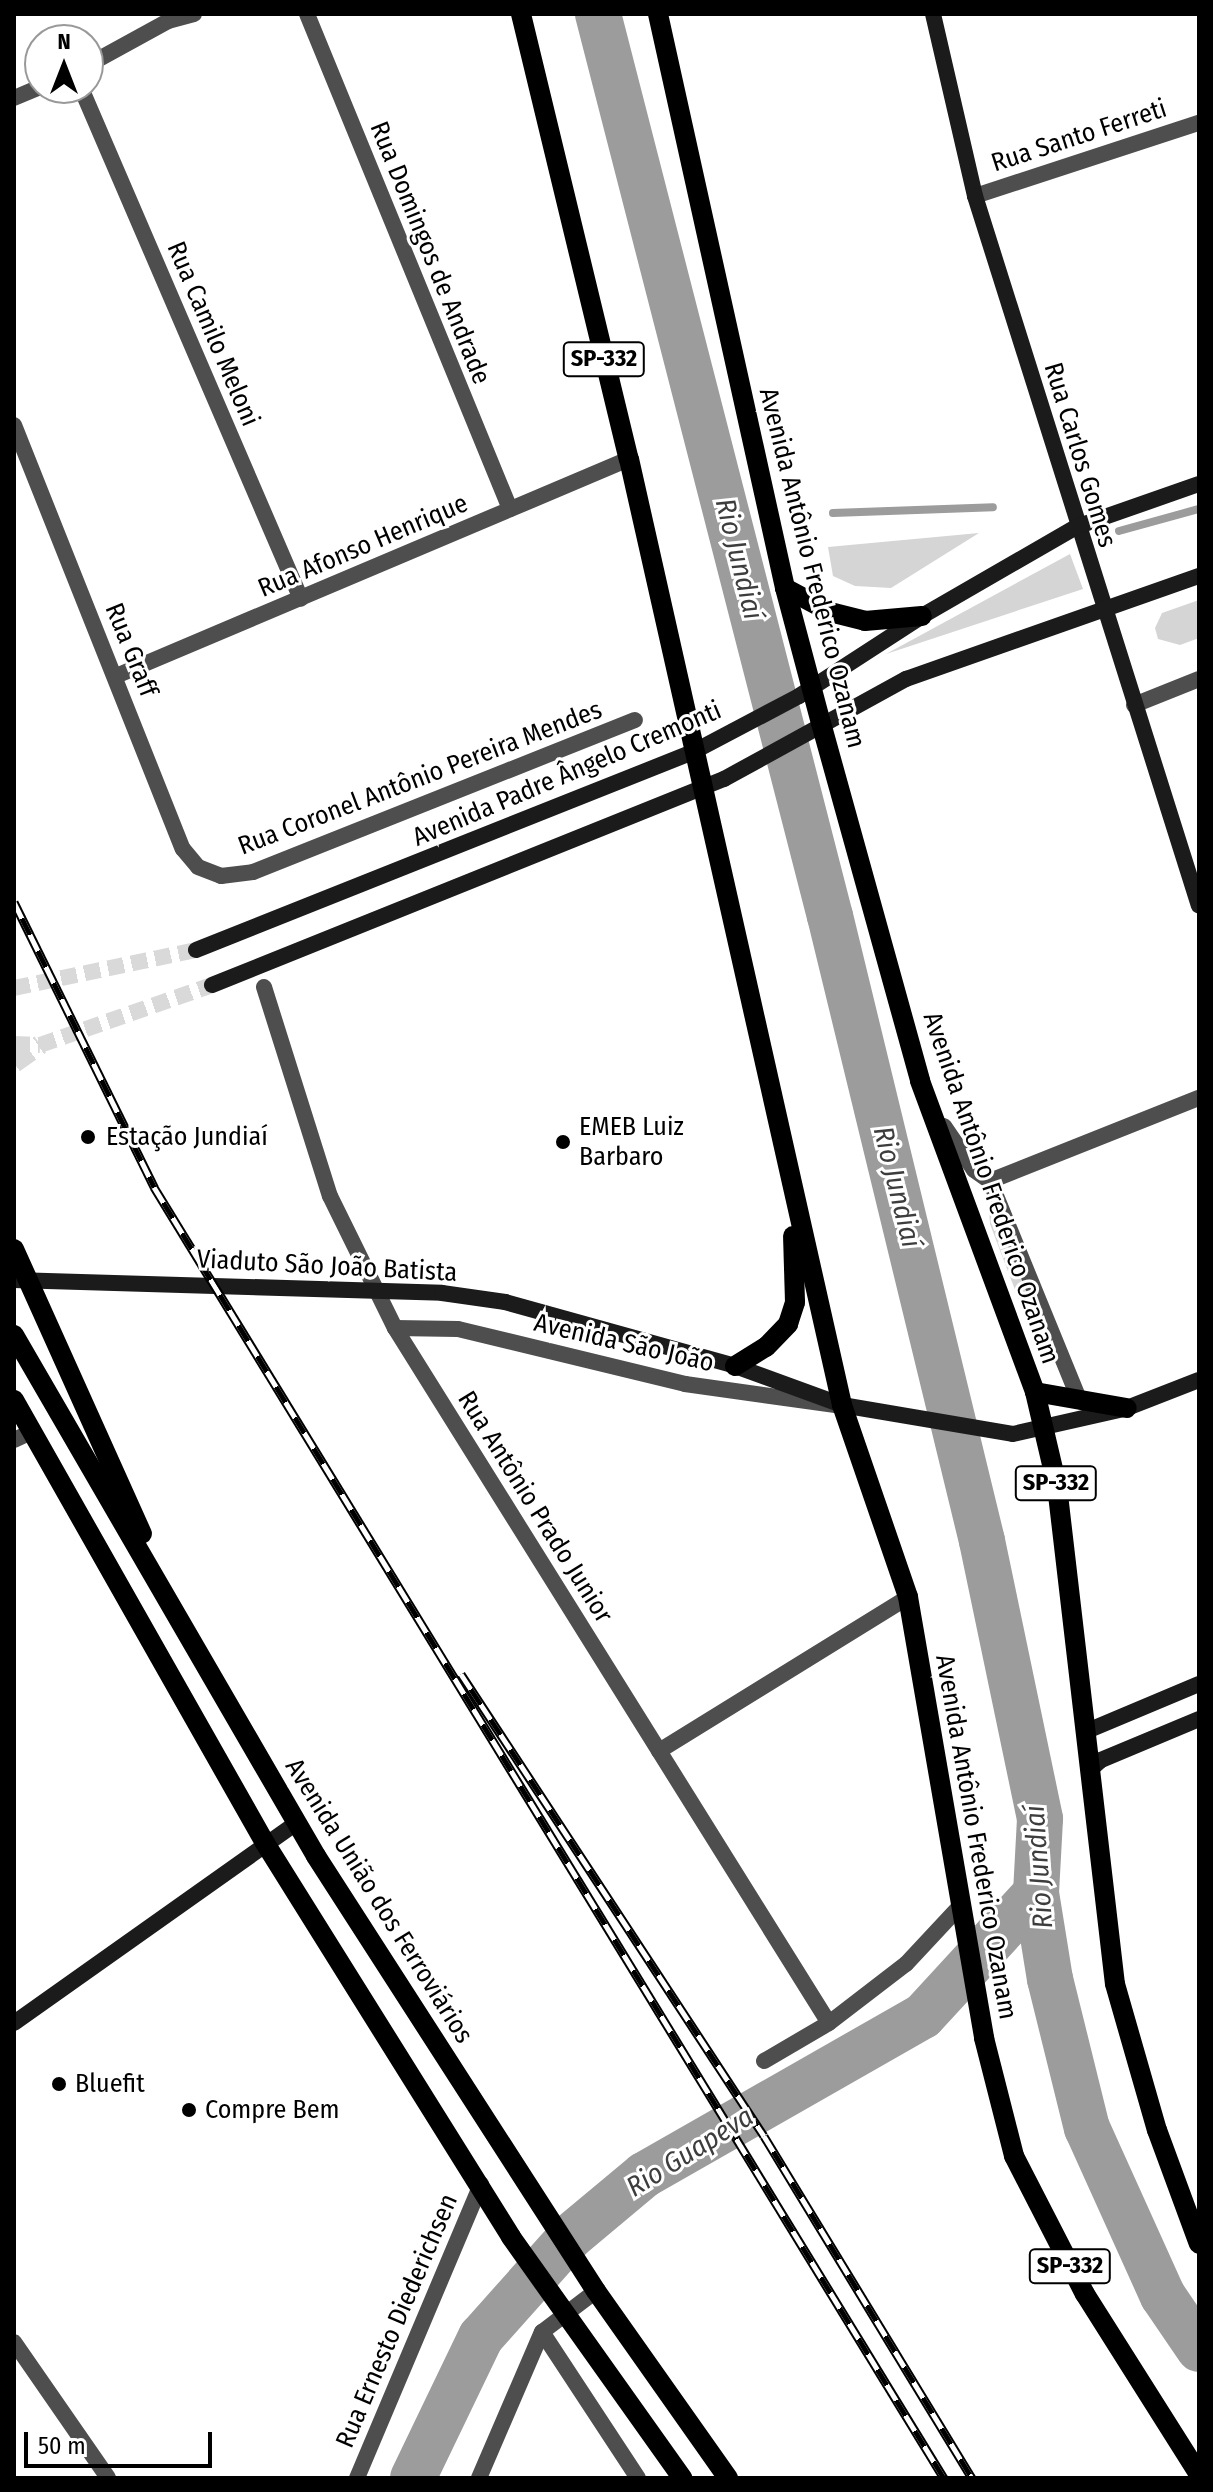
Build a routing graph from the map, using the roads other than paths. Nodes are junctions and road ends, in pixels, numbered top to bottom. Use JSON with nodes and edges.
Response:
{"nodes":[{"id":1,"x":194,"y":14,"type":"edge"},
{"id":2,"x":307,"y":14,"type":"edge"},
{"id":3,"x":521,"y":14,"type":"edge"},
{"id":4,"x":658,"y":14,"type":"edge"},
{"id":5,"x":933,"y":14,"type":"edge"},
{"id":6,"x":104,"y":56,"type":"edge"},
{"id":7,"x":88,"y":104,"type":"edge"},
{"id":8,"x":1199,"y":123,"type":"edge"},
{"id":9,"x":975,"y":196,"type":"junction"},
{"id":10,"x":14,"y":425,"type":"edge"},
{"id":11,"x":629,"y":459,"type":"junction"},
{"id":12,"x":1199,"y":484,"type":"edge"},
{"id":13,"x":510,"y":509,"type":"junction"},
{"id":14,"x":1076,"y":527,"type":"junction"},
{"id":15,"x":1199,"y":576,"type":"edge"},
{"id":16,"x":785,"y":588,"type":"junction"},
{"id":17,"x":301,"y":599,"type":"junction"},
{"id":18,"x":1104,"y":610,"type":"junction"},
{"id":19,"x":922,"y":616,"type":"junction"},
{"id":20,"x":116,"y":676,"type":"junction"},
{"id":21,"x":1199,"y":679,"type":"edge"},
{"id":22,"x":806,"y":692,"type":"junction"},
{"id":23,"x":1134,"y":705,"type":"junction"},
{"id":24,"x":635,"y":720,"type":"dead end"},
{"id":25,"x":814,"y":727,"type":"junction"},
{"id":26,"x":693,"y":752,"type":"junction"},
{"id":27,"x":703,"y":787,"type":"junction"},
{"id":28,"x":221,"y":876,"type":"joint"},
{"id":29,"x":1199,"y":906,"type":"edge"},
{"id":30,"x":196,"y":950,"type":"tunnel mouth"},
{"id":31,"x":212,"y":985,"type":"tunnel mouth"},
{"id":32,"x":264,"y":987,"type":"dead end"},
{"id":33,"x":920,"y":1081,"type":"junction"},
{"id":34,"x":1199,"y":1098,"type":"edge"},
{"id":35,"x":990,"y":1181,"type":"junction"},
{"id":36,"x":792,"y":1192,"type":"junction"},
{"id":37,"x":14,"y":1249,"type":"edge"},
{"id":38,"x":14,"y":1280,"type":"edge"},
{"id":39,"x":395,"y":1328,"type":"junction"},
{"id":40,"x":14,"y":1335,"type":"edge"},
{"id":41,"x":632,"y":1338,"type":"joint"},
{"id":42,"x":735,"y":1366,"type":"junction"},
{"id":43,"x":1199,"y":1380,"type":"edge"},
{"id":44,"x":1035,"y":1392,"type":"junction"},
{"id":45,"x":14,"y":1400,"type":"edge"},
{"id":46,"x":1080,"y":1401,"type":"junction"},
{"id":47,"x":842,"y":1405,"type":"junction"},
{"id":48,"x":1127,"y":1408,"type":"junction"},
{"id":49,"x":1045,"y":1430,"type":"junction"},
{"id":50,"x":22,"y":1436,"type":"edge"},
{"id":51,"x":908,"y":1597,"type":"junction"},
{"id":52,"x":189,"y":1637,"type":"junction"},
{"id":53,"x":1199,"y":1684,"type":"edge"},
{"id":54,"x":1199,"y":1719,"type":"edge"},
{"id":55,"x":1087,"y":1731,"type":"junction"},
{"id":56,"x":659,"y":1751,"type":"junction"},
{"id":57,"x":1091,"y":1769,"type":"junction"},
{"id":58,"x":296,"y":1823,"type":"junction"},
{"id":59,"x":265,"y":1843,"type":"junction"},
{"id":60,"x":960,"y":1906,"type":"junction"},
{"id":61,"x":14,"y":2023,"type":"edge"},
{"id":62,"x":829,"y":2023,"type":"junction"},
{"id":63,"x":764,"y":2061,"type":"dead end"},
{"id":64,"x":481,"y":2184,"type":"junction"},
{"id":65,"x":1199,"y":2244,"type":"edge"},
{"id":66,"x":596,"y":2291,"type":"junction"},
{"id":67,"x":563,"y":2311,"type":"junction"},
{"id":68,"x":542,"y":2332,"type":"junction"},
{"id":69,"x":14,"y":2342,"type":"edge"},
{"id":70,"x":1199,"y":2474,"type":"edge"},
{"id":71,"x":108,"y":2478,"type":"edge"},
{"id":72,"x":357,"y":2478,"type":"edge"},
{"id":73,"x":479,"y":2478,"type":"edge"},
{"id":74,"x":638,"y":2478,"type":"edge"},
{"id":75,"x":682,"y":2478,"type":"edge"},
{"id":76,"x":728,"y":2478,"type":"edge"}],
"edges":[{"from":1,"to":6,"type":"street"},
{"from":2,"to":13,"type":"street","name":"Rua Domingos de Andrade"},
{"from":3,"to":11,"type":"main road","name":"Avenida Antônio Frederico Ozanam","number":"SP-332"},
{"from":4,"to":16,"type":"main road","name":"Avenida Antônio Frederico Ozanam","number":"SP-332"},
{"from":5,"to":9,"type":"main road","name":"Rua Carlos Gomes"},
{"from":7,"to":17,"type":"street","name":"Rua Camilo Meloni"},
{"from":8,"to":9,"type":"street","name":"Rua Santo Ferreti"},
{"from":9,"to":14,"type":"main road","name":"Rua Carlos Gomes"},
{"from":10,"to":20,"type":"street","name":"Rua Graff"},
{"from":11,"to":13,"type":"street","name":"Rua Afonso Henrique"},
{"from":11,"to":26,"type":"main road","name":"Avenida Antônio Frederico Ozanam","number":"SP-332"},
{"from":12,"to":14,"type":"main road","name":"Avenida Padre Ângelo Cremonti"},
{"from":13,"to":17,"type":"street","name":"Rua Afonso Henrique"},
{"from":14,"to":18,"type":"main road","name":"Rua Carlos Gomes"},
{"from":14,"to":19,"type":"main road","name":"Avenida Padre Ângelo Cremonti"},
{"from":15,"to":18,"type":"main road"},
{"from":16,"to":19,"type":"main road"},
{"from":16,"to":22,"type":"main road","name":"Avenida Antônio Frederico Ozanam","number":"SP-332"},
{"from":17,"to":20,"type":"street","name":"Rua Afonso Henrique"},
{"from":18,"to":23,"type":"main road","name":"Rua Carlos Gomes"},
{"from":18,"to":25,"type":"main road"},
{"from":19,"to":22,"type":"main road","name":"Avenida Padre Ângelo Cremonti"},
{"from":20,"to":28,"type":"street","name":"Rua Graff"},
{"from":21,"to":23,"type":"street"},
{"from":22,"to":25,"type":"main road","name":"Avenida Antônio Frederico Ozanam","number":"SP-332"},
{"from":22,"to":26,"type":"main road","name":"Avenida Padre Ângelo Cremonti"},
{"from":23,"to":29,"type":"main road","name":"Rua Carlos Gomes"},
{"from":24,"to":28,"type":"street","name":"Rua Coronel Antônio Pereira Mendes"},
{"from":25,"to":27,"type":"main road"},
{"from":25,"to":33,"type":"main road","name":"Avenida Antônio Frederico Ozanam","number":"SP-332"},
{"from":26,"to":27,"type":"main road","name":"Avenida Antônio Frederico Ozanam","number":"SP-332"},
{"from":26,"to":30,"type":"main road","name":"Avenida Padre Ângelo Cremonti"},
{"from":27,"to":31,"type":"main road"},
{"from":27,"to":36,"type":"main road","name":"Avenida Antônio Frederico Ozanam","number":"SP-332"},
{"from":32,"to":39,"type":"street","name":"Rua Antônio Prado Junior"},
{"from":33,"to":35,"type":"street"},
{"from":33,"to":44,"type":"main road","name":"Avenida Antônio Frederico Ozanam","number":"SP-332"},
{"from":34,"to":35,"type":"street"},
{"from":35,"to":46,"type":"street"},
{"from":36,"to":42,"type":"main road"},
{"from":36,"to":47,"type":"main road","name":"Avenida Antônio Frederico Ozanam","number":"SP-332"},
{"from":37,"to":52,"type":"main road"},
{"from":38,"to":41,"type":"main road","name":"Viaduto São João Batista"},
{"from":39,"to":47,"type":"street","name":"Avenida São João"},
{"from":39,"to":56,"type":"street","name":"Rua Antônio Prado Junior"},
{"from":40,"to":52,"type":"main road","name":"Avenida União dos Ferroviários"},
{"from":41,"to":42,"type":"main road","name":"Avenida São João"},
{"from":42,"to":47,"type":"main road","name":"Avenida São João"},
{"from":43,"to":48,"type":"main road","name":"Avenida São João"},
{"from":44,"to":46,"type":"main road"},
{"from":44,"to":49,"type":"main road","name":"Avenida Antônio Frederico Ozanam","number":"SP-332"},
{"from":45,"to":50,"type":"main road"},
{"from":46,"to":48,"type":"main road"},
{"from":47,"to":49,"type":"main road","name":"Avenida São João"},
{"from":47,"to":51,"type":"main road","name":"Avenida Antônio Frederico Ozanam","number":"SP-332"},
{"from":48,"to":49,"type":"main road","name":"Avenida São João"},
{"from":49,"to":55,"type":"main road","name":"Avenida Antônio Frederico Ozanam","number":"SP-332"},
{"from":50,"to":59,"type":"main road"},
{"from":51,"to":56,"type":"street"},
{"from":51,"to":60,"type":"main road","name":"Avenida Antônio Frederico Ozanam","number":"SP-332"},
{"from":52,"to":58,"type":"main road","name":"Avenida União dos Ferroviários"},
{"from":53,"to":55,"type":"main road"},
{"from":54,"to":57,"type":"main road"},
{"from":55,"to":57,"type":"main road","name":"Avenida Antônio Frederico Ozanam","number":"SP-332"},
{"from":56,"to":62,"type":"street","name":"Rua Antônio Prado Junior"},
{"from":57,"to":65,"type":"main road","name":"Avenida Antônio Frederico Ozanam","number":"SP-332"},
{"from":58,"to":59,"type":"main road"},
{"from":58,"to":66,"type":"main road","name":"Avenida União dos Ferroviários"},
{"from":59,"to":61,"type":"main road"},
{"from":59,"to":64,"type":"main road"},
{"from":60,"to":62,"type":"street"},
{"from":60,"to":70,"type":"main road","name":"Avenida Antônio Frederico Ozanam","number":"SP-332"},
{"from":62,"to":63,"type":"street"},
{"from":64,"to":67,"type":"main road"},
{"from":64,"to":72,"type":"street","name":"Rua Ernesto Diederichsen"},
{"from":66,"to":67,"type":"street"},
{"from":66,"to":76,"type":"main road","name":"Avenida União dos Ferroviários"},
{"from":67,"to":68,"type":"street"},
{"from":67,"to":75,"type":"main road"},
{"from":68,"to":73,"type":"street"},
{"from":68,"to":74,"type":"street"},
{"from":69,"to":71,"type":"street"}]}
